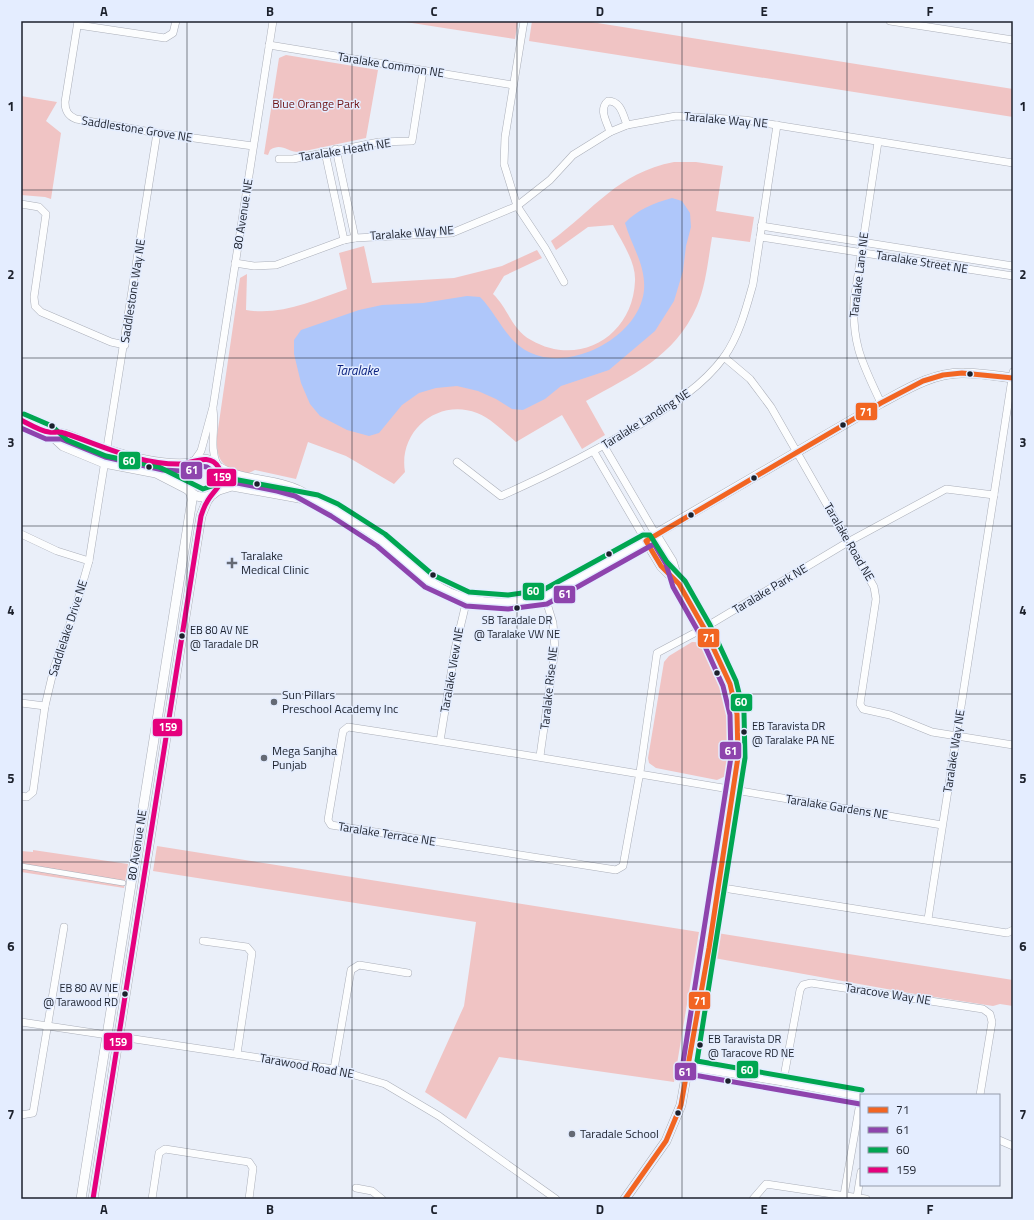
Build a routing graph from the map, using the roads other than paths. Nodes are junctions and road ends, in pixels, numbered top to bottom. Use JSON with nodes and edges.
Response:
{"nodes":[{"id":1,"x":176,"y":21,"type":"edge"},
{"id":2,"x":273,"y":21,"type":"edge"},
{"id":3,"x":524,"y":21,"type":"edge"},
{"id":4,"x":890,"y":21,"type":"edge"},
{"id":5,"x":78,"y":23,"type":"edge"},
{"id":6,"x":1013,"y":40,"type":"edge"},
{"id":7,"x":269,"y":45,"type":"junction"},
{"id":8,"x":423,"y":71,"type":"junction"},
{"id":9,"x":513,"y":85,"type":"junction"},
{"id":10,"x":627,"y":125,"type":"junction"},
{"id":11,"x":777,"y":125,"type":"junction"},
{"id":12,"x":610,"y":132,"type":"junction"},
{"id":13,"x":157,"y":133,"type":"junction"},
{"id":14,"x":878,"y":142,"type":"junction"},
{"id":15,"x":253,"y":146,"type":"junction"},
{"id":16,"x":336,"y":150,"type":"junction"},
{"id":17,"x":325,"y":152,"type":"junction"},
{"id":18,"x":279,"y":159,"type":"dead end"},
{"id":19,"x":1013,"y":163,"type":"edge"},
{"id":20,"x":21,"y":204,"type":"edge"},
{"id":21,"x":518,"y":206,"type":"junction"},
{"id":22,"x":761,"y":226,"type":"junction"},
{"id":23,"x":355,"y":238,"type":"junction"},
{"id":24,"x":760,"y":238,"type":"junction"},
{"id":25,"x":344,"y":240,"type":"junction"},
{"id":26,"x":863,"y":242,"type":"junction"},
{"id":27,"x":862,"y":252,"type":"junction"},
{"id":28,"x":235,"y":263,"type":"junction"},
{"id":29,"x":1013,"y":266,"type":"edge"},
{"id":30,"x":1013,"y":276,"type":"edge"},
{"id":31,"x":564,"y":282,"type":"dead end"},
{"id":32,"x":125,"y":345,"type":"junction"},
{"id":33,"x":724,"y":357,"type":"junction"},
{"id":34,"x":1013,"y":376,"type":"edge"},
{"id":35,"x":881,"y":403,"type":"junction"},
{"id":36,"x":213,"y":407,"type":"junction"},
{"id":37,"x":21,"y":420,"type":"edge"},
{"id":38,"x":48,"y":432,"type":"junction"},
{"id":39,"x":604,"y":446,"type":"junction"},
{"id":40,"x":107,"y":450,"type":"junction"},
{"id":41,"x":594,"y":452,"type":"junction"},
{"id":42,"x":798,"y":452,"type":"junction"},
{"id":43,"x":193,"y":462,"type":"junction"},
{"id":44,"x":457,"y":462,"type":"dead end"},
{"id":45,"x":104,"y":463,"type":"junction"},
{"id":46,"x":219,"y":467,"type":"junction"},
{"id":47,"x":190,"y":491,"type":"junction"},
{"id":48,"x":214,"y":493,"type":"junction"},
{"id":49,"x":994,"y":495,"type":"junction"},
{"id":50,"x":315,"y":501,"type":"junction"},
{"id":51,"x":21,"y":534,"type":"edge"},
{"id":52,"x":656,"y":535,"type":"junction"},
{"id":53,"x":646,"y":541,"type":"junction"},
{"id":54,"x":848,"y":542,"type":"junction"},
{"id":55,"x":89,"y":561,"type":"junction"},
{"id":56,"x":679,"y":584,"type":"junction"},
{"id":57,"x":545,"y":597,"type":"junction"},
{"id":58,"x":467,"y":599,"type":"junction"},
{"id":59,"x":704,"y":628,"type":"junction"},
{"id":60,"x":21,"y":703,"type":"edge"},
{"id":61,"x":46,"y":706,"type":"junction"},
{"id":62,"x":956,"y":736,"type":"junction"},
{"id":63,"x":440,"y":741,"type":"junction"},
{"id":64,"x":1013,"y":745,"type":"edge"},
{"id":65,"x":540,"y":756,"type":"junction"},
{"id":66,"x":640,"y":772,"type":"junction"},
{"id":67,"x":732,"y":790,"type":"junction"},
{"id":68,"x":21,"y":796,"type":"edge"},
{"id":69,"x":942,"y":825,"type":"junction"},
{"id":70,"x":21,"y":866,"type":"edge"},
{"id":71,"x":123,"y":883,"type":"dead end"},
{"id":72,"x":717,"y":887,"type":"junction"},
{"id":73,"x":928,"y":919,"type":"junction"},
{"id":74,"x":64,"y":927,"type":"dead end"},
{"id":75,"x":1013,"y":930,"type":"edge"},
{"id":76,"x":203,"y":941,"type":"dead end"},
{"id":77,"x":408,"y":973,"type":"dead end"},
{"id":78,"x":21,"y":1022,"type":"edge"},
{"id":79,"x":47,"y":1026,"type":"junction"},
{"id":80,"x":106,"y":1035,"type":"junction"},
{"id":81,"x":118,"y":1037,"type":"junction"},
{"id":82,"x":237,"y":1054,"type":"junction"},
{"id":83,"x":689,"y":1068,"type":"junction"},
{"id":84,"x":334,"y":1069,"type":"junction"},
{"id":85,"x":783,"y":1082,"type":"junction"},
{"id":86,"x":980,"y":1094,"type":"edge"},
{"id":87,"x":860,"y":1097,"type":"edge"},
{"id":88,"x":860,"y":1103,"type":"edge"},
{"id":89,"x":21,"y":1115,"type":"edge"},
{"id":90,"x":1000,"y":1140,"type":"edge"},
{"id":91,"x":1013,"y":1146,"type":"edge"},
{"id":92,"x":860,"y":1178,"type":"edge"},
{"id":93,"x":356,"y":1188,"type":"dead end"},
{"id":94,"x":844,"y":1195,"type":"junction"},
{"id":95,"x":857,"y":1197,"type":"junction"},
{"id":96,"x":81,"y":1199,"type":"edge"},
{"id":97,"x":93,"y":1199,"type":"edge"},
{"id":98,"x":152,"y":1199,"type":"edge"},
{"id":99,"x":248,"y":1199,"type":"edge"},
{"id":100,"x":382,"y":1199,"type":"edge"},
{"id":101,"x":556,"y":1199,"type":"edge"},
{"id":102,"x":625,"y":1199,"type":"edge"},
{"id":103,"x":753,"y":1199,"type":"edge"},
{"id":104,"x":866,"y":1199,"type":"edge"}],
"edges":[{"from":1,"to":5,"type":"street"},
{"from":2,"to":7,"type":"street","name":"80 Avenue NE"},
{"from":3,"to":9,"type":"street"},
{"from":4,"to":6,"type":"street"},
{"from":5,"to":13,"type":"street","name":"Saddlestone Grove NE"},
{"from":7,"to":8,"type":"street","name":"Taralake Common NE"},
{"from":7,"to":15,"type":"street","name":"80 Avenue NE"},
{"from":8,"to":9,"type":"street","name":"Taralake Common NE"},
{"from":8,"to":16,"type":"street","name":"Taralake Heath NE"},
{"from":9,"to":21,"type":"street"},
{"from":10,"to":11,"type":"street","name":"Taralake Way NE"},
{"from":10,"to":12,"type":"street","name":"Taralake Way NE"},
{"from":10,"to":12,"type":"street"},
{"from":11,"to":14,"type":"street","name":"Taralake Way NE"},
{"from":11,"to":22,"type":"street","name":"Taralake Landing NE"},
{"from":12,"to":21,"type":"street","name":"Taralake Way NE"},
{"from":13,"to":15,"type":"street","name":"Saddlestone Grove NE"},
{"from":13,"to":32,"type":"street","name":"Saddlestone Way NE"},
{"from":14,"to":19,"type":"street","name":"Taralake Way NE"},
{"from":14,"to":26,"type":"street","name":"Taralake Lane NE"},
{"from":15,"to":28,"type":"street","name":"80 Avenue NE"},
{"from":16,"to":17,"type":"street","name":"Taralake Heath NE"},
{"from":16,"to":23,"type":"street"},
{"from":17,"to":18,"type":"street","name":"Taralake Heath NE"},
{"from":17,"to":25,"type":"street"},
{"from":20,"to":32,"type":"street"},
{"from":21,"to":23,"type":"street","name":"Taralake Way NE"},
{"from":21,"to":31,"type":"street"},
{"from":22,"to":24,"type":"street","name":"Taralake Landing NE"},
{"from":22,"to":26,"type":"street","name":"Taralake Street NE"},
{"from":23,"to":25,"type":"street","name":"Taralake Way NE"},
{"from":24,"to":27,"type":"street","name":"Taralake Street NE"},
{"from":24,"to":33,"type":"street","name":"Taralake Landing NE"},
{"from":25,"to":28,"type":"street","name":"Taralake Way NE"},
{"from":26,"to":27,"type":"street","name":"Taralake Lane NE"},
{"from":26,"to":29,"type":"street","name":"Taralake Street NE"},
{"from":27,"to":30,"type":"street","name":"Taralake Street NE"},
{"from":27,"to":35,"type":"street","name":"Taralake Lane NE"},
{"from":28,"to":36,"type":"street","name":"80 Avenue NE"},
{"from":32,"to":40,"type":"street","name":"Saddlestone Way NE"},
{"from":33,"to":39,"type":"street","name":"Taralake Landing NE"},
{"from":33,"to":42,"type":"street","name":"Taralake Road NE"},
{"from":34,"to":35,"type":"street"},
{"from":34,"to":49,"type":"street","name":"Taralake Way NE"},
{"from":35,"to":42,"type":"street"},
{"from":36,"to":43,"type":"street","name":"80 Avenue NE"},
{"from":36,"to":46,"type":"street","name":"80 Avenue NE"},
{"from":37,"to":38,"type":"street"},
{"from":38,"to":40,"type":"street"},
{"from":38,"to":45,"type":"street"},
{"from":39,"to":41,"type":"street","name":"Taralake Landing NE"},
{"from":39,"to":52,"type":"street"},
{"from":40,"to":43,"type":"street"},
{"from":40,"to":45,"type":"street","name":"Saddlelake Drive NE"},
{"from":41,"to":44,"type":"street","name":"Taralake Landing NE"},
{"from":41,"to":53,"type":"street"},
{"from":42,"to":52,"type":"street"},
{"from":42,"to":54,"type":"street","name":"Taralake Road NE"},
{"from":43,"to":46,"type":"street"},
{"from":43,"to":47,"type":"street"},
{"from":45,"to":47,"type":"street"},
{"from":45,"to":55,"type":"street","name":"Saddlelake Drive NE"},
{"from":46,"to":48,"type":"street"},
{"from":46,"to":50,"type":"street"},
{"from":47,"to":48,"type":"street"},
{"from":47,"to":80,"type":"street","name":"80 Avenue NE"},
{"from":48,"to":50,"type":"street"},
{"from":48,"to":81,"type":"street","name":"80 Avenue NE"},
{"from":49,"to":54,"type":"street","name":"Taralake Park NE"},
{"from":49,"to":62,"type":"street","name":"Taralake Way NE"},
{"from":50,"to":58,"type":"street"},
{"from":51,"to":55,"type":"street"},
{"from":52,"to":53,"type":"street"},
{"from":52,"to":56,"type":"street"},
{"from":53,"to":56,"type":"street"},
{"from":53,"to":57,"type":"street"},
{"from":54,"to":59,"type":"street","name":"Taralake Park NE"},
{"from":54,"to":62,"type":"street","name":"Taralake Road NE"},
{"from":55,"to":61,"type":"street","name":"Saddlelake Drive NE"},
{"from":56,"to":59,"type":"street"},
{"from":57,"to":58,"type":"street"},
{"from":57,"to":65,"type":"street","name":"Taralake Rise NE"},
{"from":58,"to":63,"type":"street","name":"Taralake View NE"},
{"from":59,"to":66,"type":"street","name":"Taralake Park NE"},
{"from":59,"to":67,"type":"street"},
{"from":60,"to":61,"type":"street"},
{"from":61,"to":68,"type":"street","name":"Saddlelake Drive NE"},
{"from":62,"to":64,"type":"street","name":"Taralake Road NE"},
{"from":62,"to":69,"type":"street","name":"Taralake Way NE"},
{"from":63,"to":65,"type":"street","name":"Taralake Terrace NE"},
{"from":63,"to":66,"type":"street","name":"Taralake Terrace NE"},
{"from":65,"to":66,"type":"street","name":"Taralake Terrace NE"},
{"from":66,"to":67,"type":"street","name":"Taralake Terrace NE"},
{"from":67,"to":69,"type":"street","name":"Taralake Gardens NE"},
{"from":67,"to":72,"type":"street"},
{"from":69,"to":73,"type":"street","name":"Taralake Way NE"},
{"from":70,"to":71,"type":"street"},
{"from":72,"to":73,"type":"street"},
{"from":72,"to":83,"type":"street"},
{"from":73,"to":75,"type":"street"},
{"from":74,"to":79,"type":"street"},
{"from":76,"to":82,"type":"street"},
{"from":77,"to":84,"type":"street"},
{"from":78,"to":79,"type":"street","name":"Tarawood Road NE"},
{"from":79,"to":80,"type":"street","name":"Tarawood Road NE"},
{"from":79,"to":89,"type":"street"},
{"from":80,"to":81,"type":"street","name":"Tarawood Road NE"},
{"from":80,"to":96,"type":"street","name":"80 Avenue NE"},
{"from":81,"to":82,"type":"street","name":"Tarawood Road NE"},
{"from":81,"to":97,"type":"street","name":"80 Avenue NE"},
{"from":82,"to":84,"type":"street","name":"Tarawood Road NE"},
{"from":83,"to":85,"type":"street"},
{"from":83,"to":102,"type":"street"},
{"from":84,"to":101,"type":"street","name":"Tarawood Road NE"},
{"from":85,"to":86,"type":"street","name":"Taracove Way NE"},
{"from":85,"to":87,"type":"street"},
{"from":88,"to":94,"type":"street"},
{"from":90,"to":91,"type":"street"},
{"from":92,"to":95,"type":"street"},
{"from":93,"to":100,"type":"street"},
{"from":94,"to":95,"type":"street"},
{"from":94,"to":103,"type":"street"},
{"from":95,"to":104,"type":"street"},
{"from":98,"to":99,"type":"street"}]}
